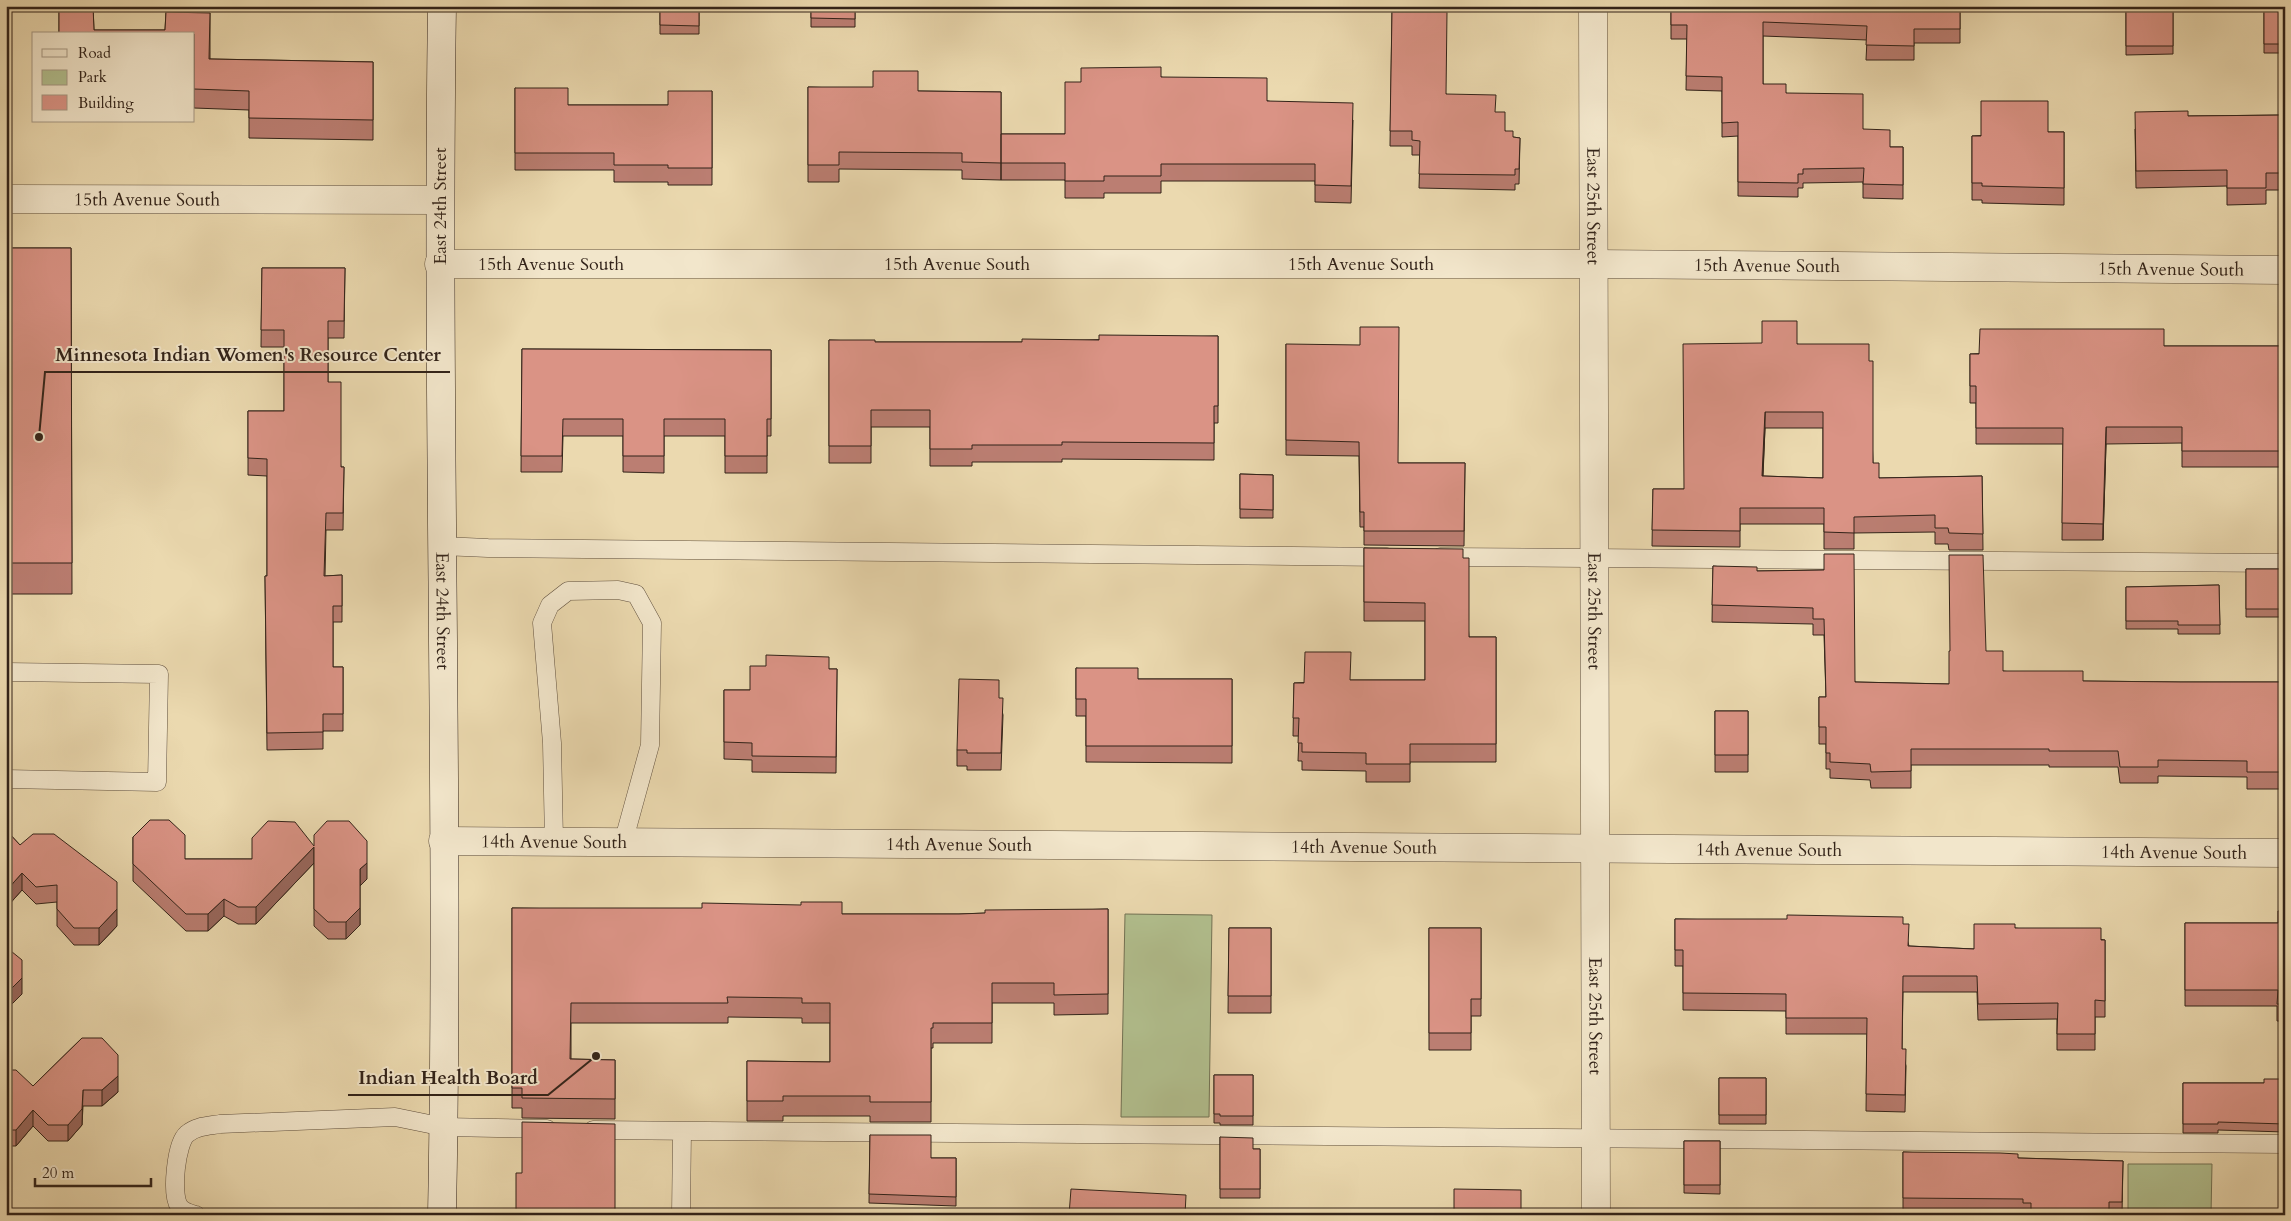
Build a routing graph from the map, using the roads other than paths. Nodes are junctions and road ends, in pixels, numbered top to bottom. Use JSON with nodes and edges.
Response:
{"nodes":[{"id":1,"x":442,"y":6,"type":"edge"},
{"id":2,"x":1593,"y":6,"type":"edge"},
{"id":3,"x":6,"y":199,"type":"edge"},
{"id":4,"x":439,"y":200,"type":"junction"},
{"id":5,"x":439,"y":264,"type":"junction"},
{"id":6,"x":1593,"y":264,"type":"junction"},
{"id":7,"x":2285,"y":270,"type":"edge"},
{"id":8,"x":442,"y":546,"type":"junction"},
{"id":9,"x":1406,"y":557,"type":"edge"},
{"id":10,"x":1426,"y":557,"type":"edge"},
{"id":11,"x":1592,"y":559,"type":"junction"},
{"id":12,"x":2285,"y":563,"type":"edge"},
{"id":13,"x":6,"y":672,"type":"edge"},
{"id":14,"x":6,"y":779,"type":"edge"},
{"id":15,"x":443,"y":841,"type":"junction"},
{"id":16,"x":554,"y":841,"type":"junction"},
{"id":17,"x":623,"y":843,"type":"junction"},
{"id":18,"x":1595,"y":847,"type":"junction"},
{"id":19,"x":2285,"y":853,"type":"edge"},
{"id":20,"x":444,"y":1127,"type":"junction"},
{"id":21,"x":682,"y":1131,"type":"junction"},
{"id":22,"x":1596,"y":1137,"type":"junction"},
{"id":23,"x":2285,"y":1144,"type":"edge"},
{"id":24,"x":196,"y":1215,"type":"edge"},
{"id":25,"x":442,"y":1215,"type":"edge"},
{"id":26,"x":680,"y":1215,"type":"edge"},
{"id":27,"x":1596,"y":1215,"type":"edge"}],
"edges":[{"from":1,"to":4,"type":"street","name":"East 24th Street"},
{"from":2,"to":6,"type":"street","name":"East 25th Street"},
{"from":3,"to":4,"type":"street","name":"15th Avenue South"},
{"from":4,"to":5,"type":"street","name":"East 24th Street"},
{"from":5,"to":6,"type":"street","name":"15th Avenue South"},
{"from":5,"to":8,"type":"street","name":"East 24th Street"},
{"from":6,"to":7,"type":"street","name":"15th Avenue South"},
{"from":6,"to":11,"type":"street","name":"East 25th Street"},
{"from":8,"to":9,"type":"lane"},
{"from":8,"to":15,"type":"street","name":"East 24th Street"},
{"from":10,"to":11,"type":"lane"},
{"from":11,"to":12,"type":"lane"},
{"from":11,"to":18,"type":"street","name":"East 25th Street"},
{"from":13,"to":14,"type":"lane"},
{"from":15,"to":16,"type":"street","name":"14th Avenue South"},
{"from":15,"to":20,"type":"street","name":"East 24th Street"},
{"from":16,"to":17,"type":"street","name":"14th Avenue South"},
{"from":16,"to":17,"type":"lane"},
{"from":17,"to":18,"type":"street","name":"14th Avenue South"},
{"from":18,"to":19,"type":"street","name":"14th Avenue South"},
{"from":18,"to":22,"type":"street","name":"East 25th Street"},
{"from":20,"to":21,"type":"lane"},
{"from":20,"to":24,"type":"lane"},
{"from":20,"to":25,"type":"street","name":"East 24th Street"},
{"from":21,"to":22,"type":"lane"},
{"from":21,"to":26,"type":"lane"},
{"from":22,"to":23,"type":"lane"},
{"from":22,"to":27,"type":"street","name":"East 25th Street"}]}
